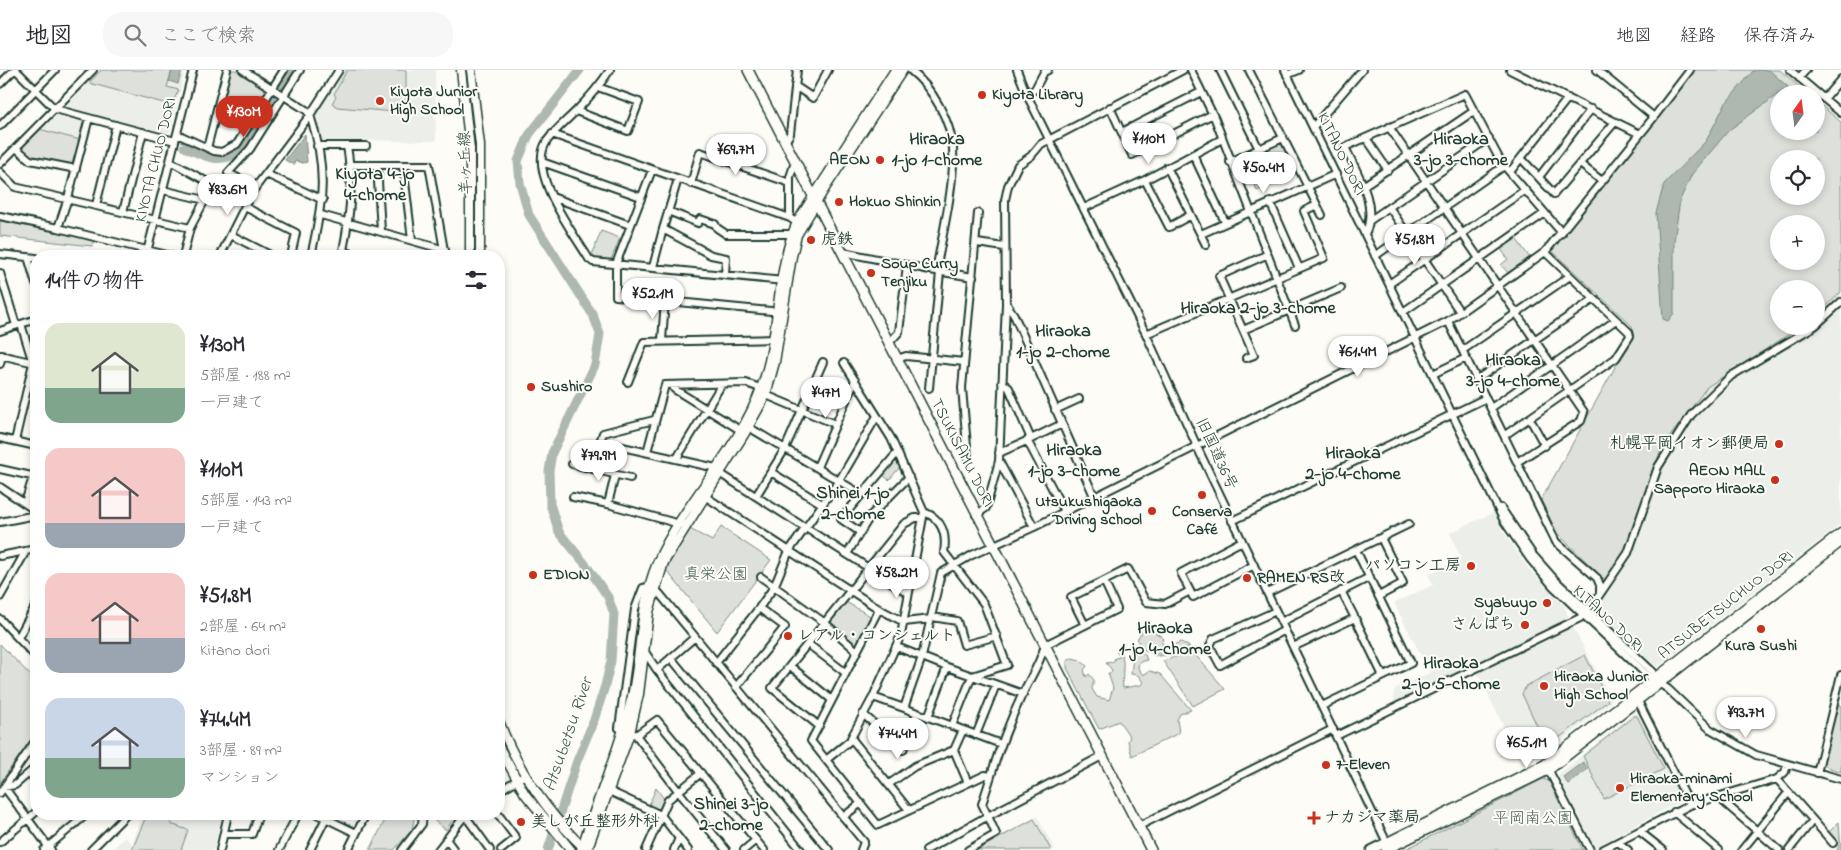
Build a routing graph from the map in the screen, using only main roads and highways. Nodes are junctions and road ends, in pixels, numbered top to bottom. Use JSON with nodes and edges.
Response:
{"nodes":[{"id":1,"x":461,"y":70,"type":"edge"},
{"id":2,"x":471,"y":70,"type":"edge"},
{"id":3,"x":748,"y":70,"type":"edge"},
{"id":4,"x":895,"y":70,"type":"edge"},
{"id":5,"x":903,"y":70,"type":"edge"},
{"id":6,"x":863,"y":125,"type":"junction"},
{"id":7,"x":815,"y":199,"type":"junction"},
{"id":8,"x":796,"y":222,"type":"junction"},
{"id":9,"x":470,"y":250,"type":"edge"},
{"id":10,"x":480,"y":250,"type":"edge"},
{"id":11,"x":785,"y":281,"type":"junction"},
{"id":12,"x":1841,"y":533,"type":"edge"},
{"id":13,"x":1841,"y":542,"type":"edge"},
{"id":14,"x":651,"y":589,"type":"junction"},
{"id":15,"x":1658,"y":681,"type":"junction"},
{"id":16,"x":630,"y":733,"type":"junction"},
{"id":17,"x":505,"y":734,"type":"edge"},
{"id":18,"x":505,"y":759,"type":"edge"},
{"id":19,"x":1547,"y":766,"type":"junction"},
{"id":20,"x":569,"y":847,"type":"edge"},
{"id":21,"x":1388,"y":848,"type":"edge"},
{"id":22,"x":584,"y":849,"type":"edge"},
{"id":23,"x":1151,"y":850,"type":"edge"},
{"id":24,"x":1371,"y":850,"type":"edge"}],
"edges":[{"from":1,"to":9,"type":"main road","name":"羊ヶ丘線"},
{"from":2,"to":10,"type":"main road","name":"羊ヶ丘線"},
{"from":3,"to":7,"type":"highway","name":"TSUKISAMU DORI"},
{"from":4,"to":6,"type":"main road"},
{"from":5,"to":6,"type":"main road"},
{"from":6,"to":7,"type":"main road"},
{"from":7,"to":8,"type":"main road"},
{"from":7,"to":23,"type":"highway","name":"TSUKISAMU DORI"},
{"from":8,"to":11,"type":"main road"},
{"from":8,"to":11,"type":"main road"},
{"from":11,"to":14,"type":"main road"},
{"from":12,"to":15,"type":"main road","name":"ATSUBETSUCHUO DORI"},
{"from":13,"to":15,"type":"main road","name":"ATSUBETSUCHUO DORI"},
{"from":14,"to":16,"type":"main road"},
{"from":14,"to":16,"type":"main road"},
{"from":15,"to":19,"type":"main road","name":"ATSUBETSUCHUO DORI"},
{"from":15,"to":19,"type":"main road","name":"ATSUBETSUCHUO DORI"},
{"from":16,"to":22,"type":"main road"},
{"from":16,"to":22,"type":"main road"},
{"from":17,"to":22,"type":"main road"},
{"from":18,"to":20,"type":"main road"},
{"from":19,"to":21,"type":"main road","name":"ATSUBETSUCHUO DORI"},
{"from":21,"to":24,"type":"main road","name":"ATSUBETSUCHUO DORI"}]}
